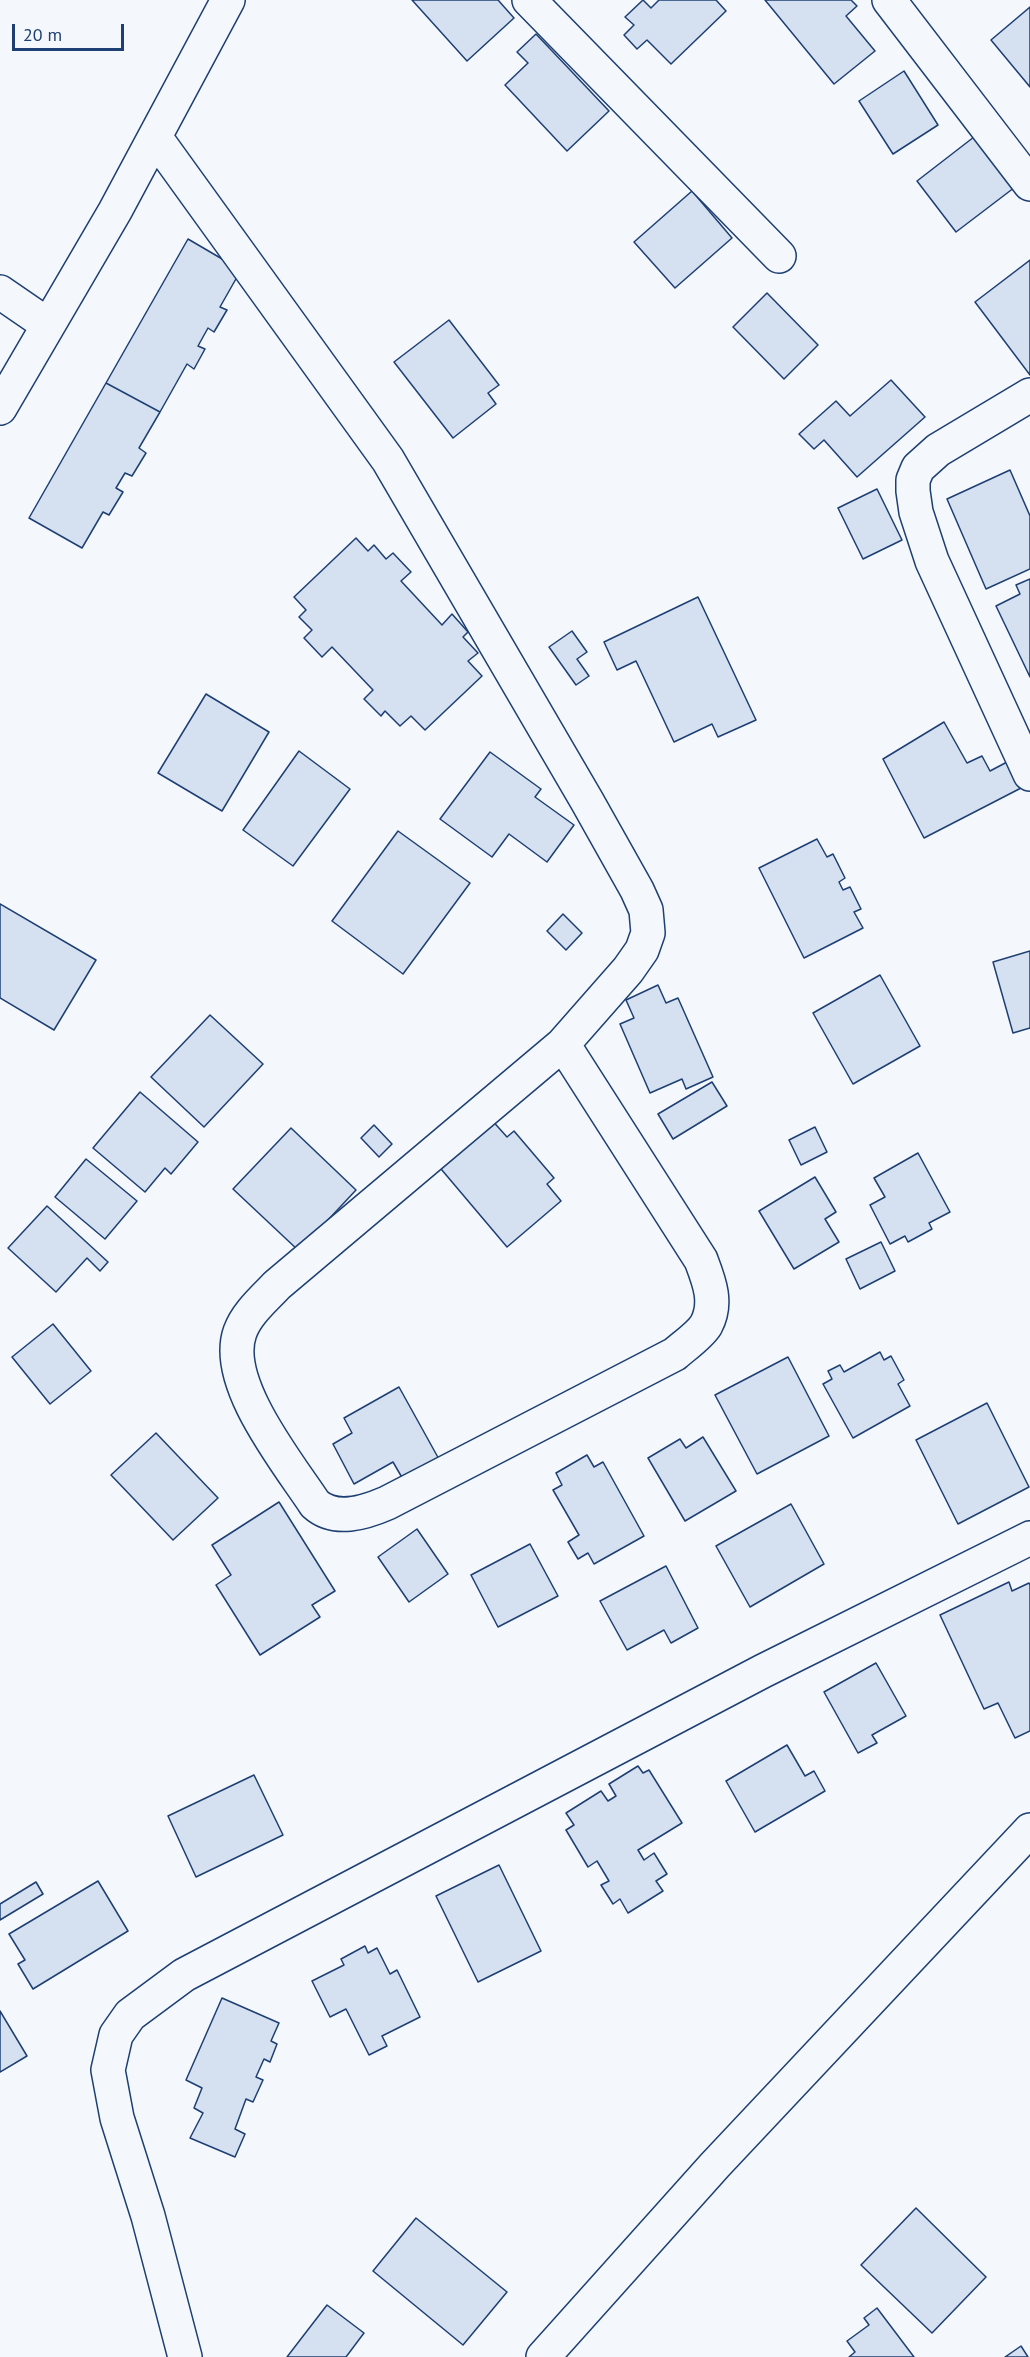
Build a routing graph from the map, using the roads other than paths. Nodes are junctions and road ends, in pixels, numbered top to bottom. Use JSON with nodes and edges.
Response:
{"nodes":[{"id":1,"x":228,"y":0,"type":"edge"},
{"id":2,"x":529,"y":0,"type":"edge"},
{"id":3,"x":889,"y":0,"type":"edge"},
{"id":4,"x":155,"y":137,"type":"junction"},
{"id":5,"x":1030,"y":184,"type":"edge"},
{"id":6,"x":779,"y":256,"type":"dead end"},
{"id":7,"x":0,"y":292,"type":"edge"},
{"id":8,"x":48,"y":325,"type":"junction"},
{"id":9,"x":1030,"y":394,"type":"edge"},
{"id":10,"x":0,"y":408,"type":"edge"},
{"id":11,"x":1030,"y":774,"type":"edge"},
{"id":12,"x":563,"y":1044,"type":"junction"},
{"id":13,"x":1030,"y":1538,"type":"edge"},
{"id":14,"x":1030,"y":1830,"type":"edge"},
{"id":15,"x":185,"y":2357,"type":"edge"},
{"id":16,"x":543,"y":2357,"type":"edge"}],
"edges":[{"from":1,"to":4,"type":"street"},
{"from":2,"to":6,"type":"street"},
{"from":3,"to":5,"type":"street"},
{"from":4,"to":8,"type":"street"},
{"from":4,"to":12,"type":"street"},
{"from":7,"to":8,"type":"street"},
{"from":8,"to":10,"type":"street"},
{"from":9,"to":11,"type":"street"},
{"from":12,"to":12,"type":"street"},
{"from":13,"to":15,"type":"street"},
{"from":14,"to":16,"type":"street"}]}
